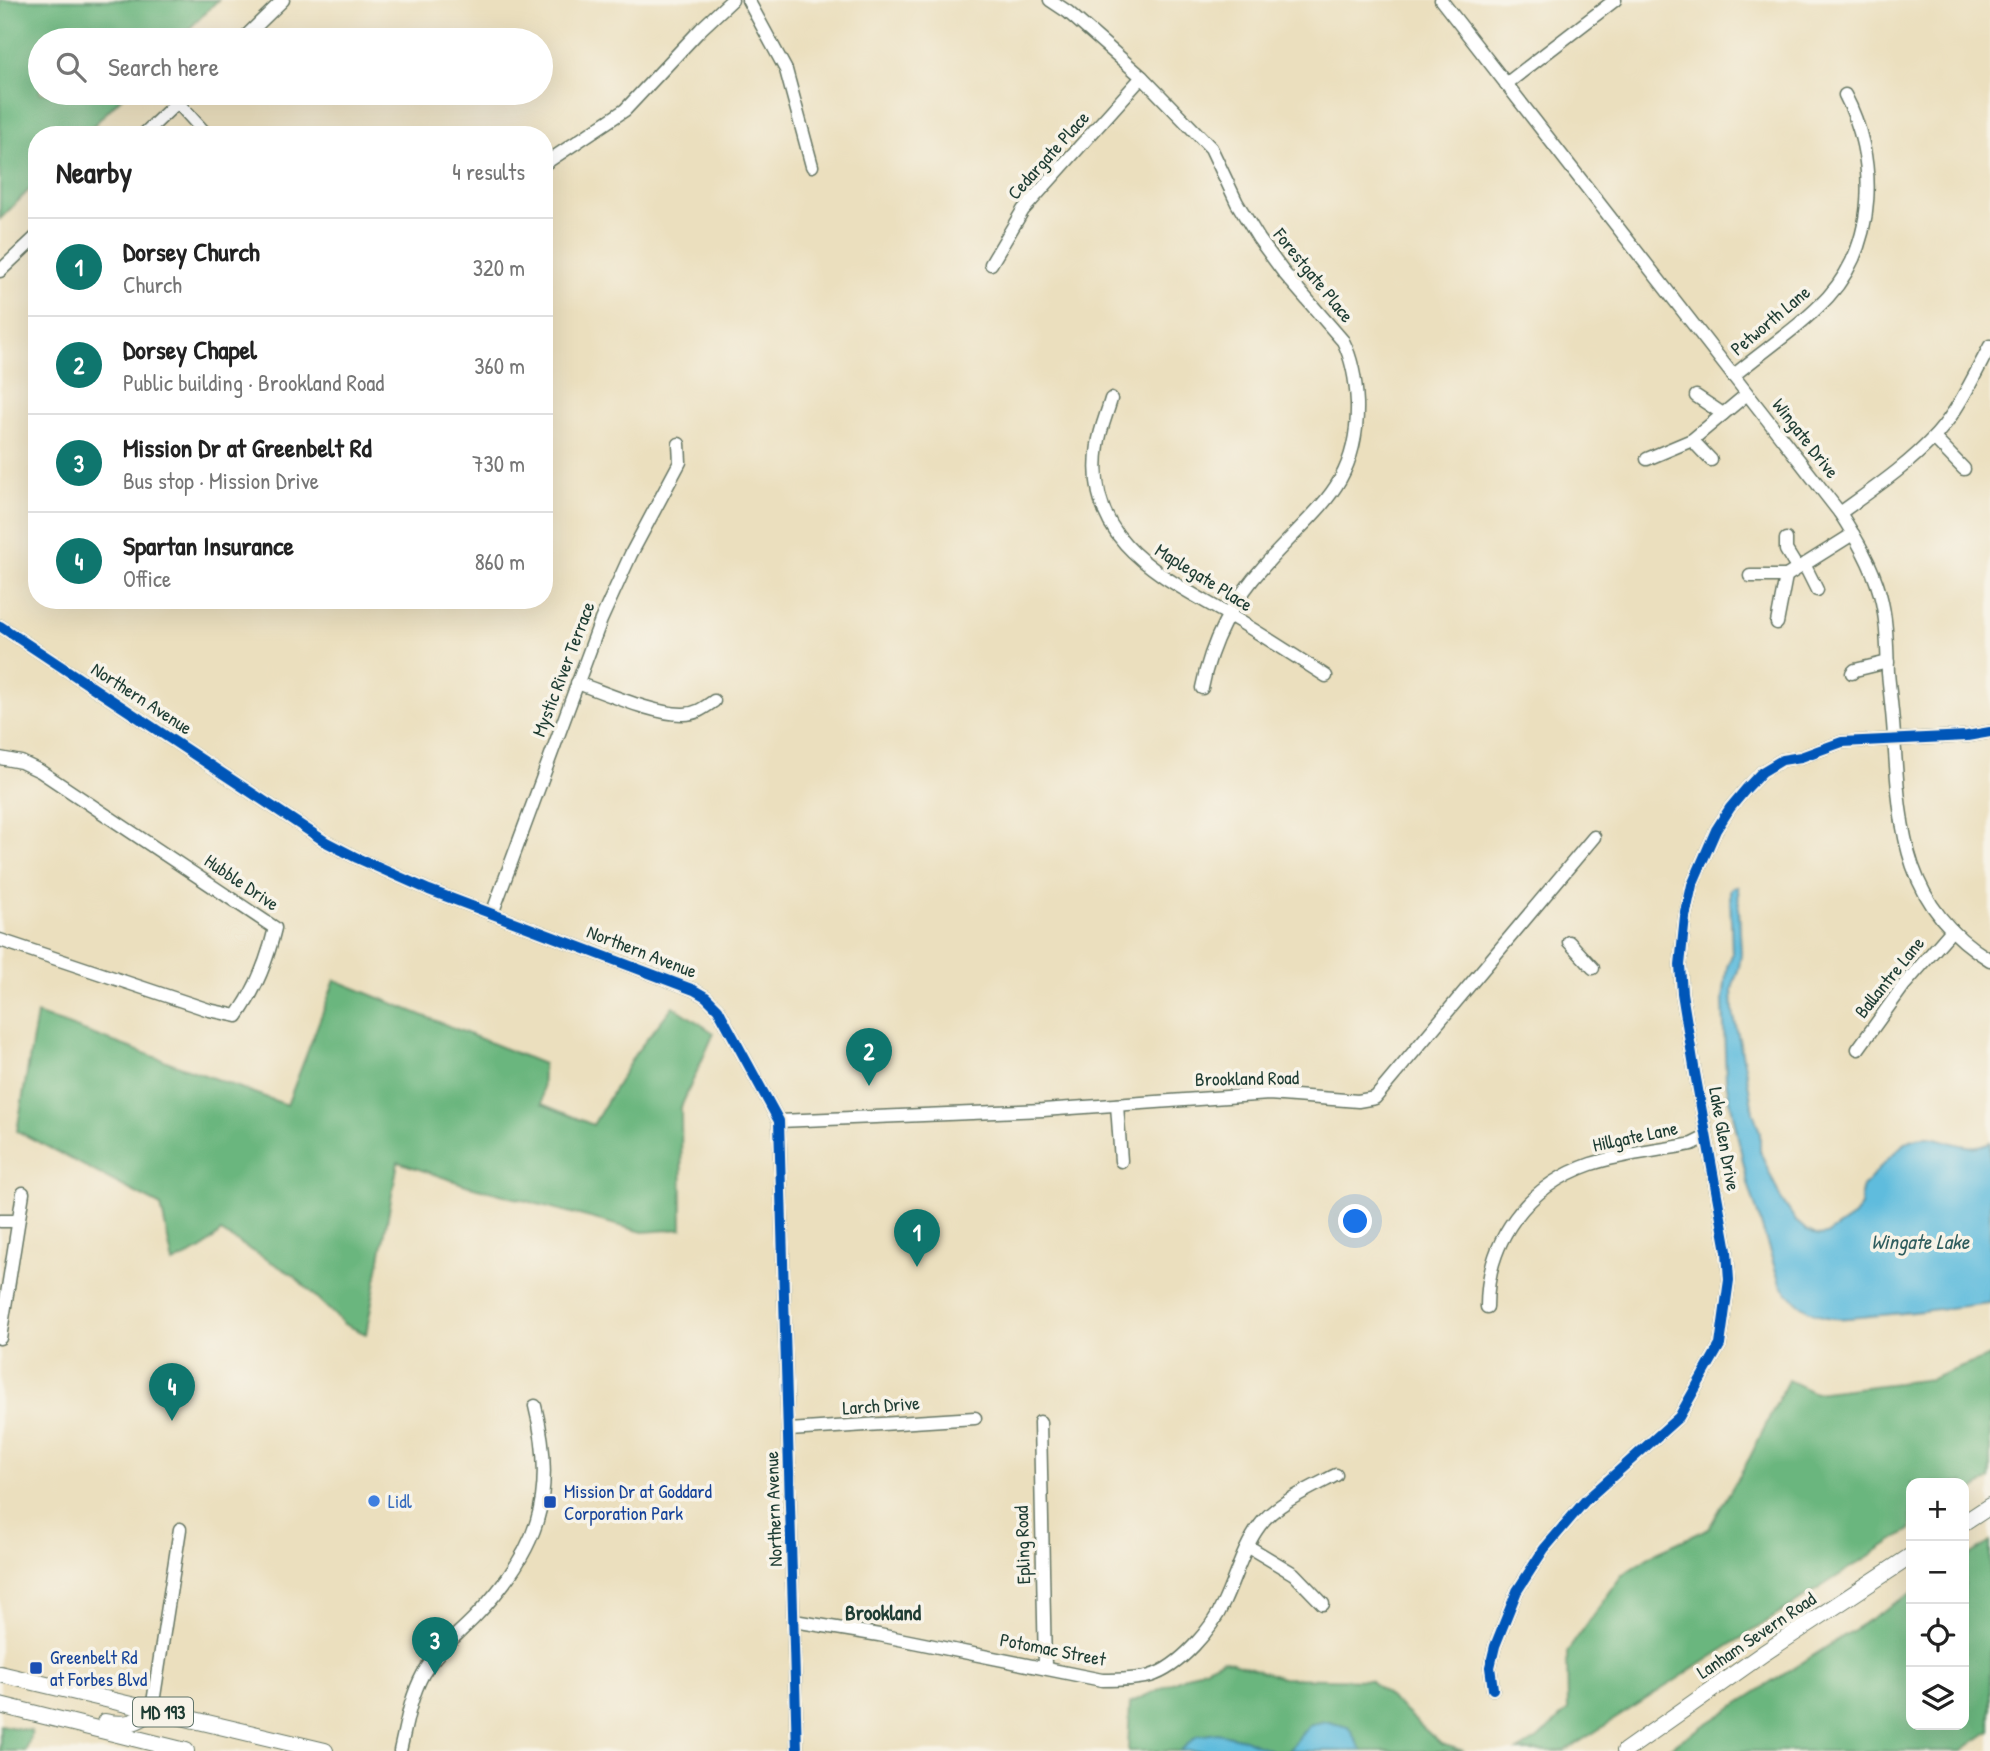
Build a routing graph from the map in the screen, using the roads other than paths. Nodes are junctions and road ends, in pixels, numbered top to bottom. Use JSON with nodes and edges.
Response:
{"nodes":[{"id":1,"x":283,"y":0,"type":"edge"},
{"id":2,"x":732,"y":0,"type":"edge"},
{"id":3,"x":748,"y":0,"type":"edge"},
{"id":4,"x":1051,"y":0,"type":"edge"},
{"id":5,"x":1441,"y":0,"type":"edge"},
{"id":6,"x":1615,"y":0,"type":"edge"},
{"id":7,"x":254,"y":28,"type":"edge"},
{"id":8,"x":1142,"y":77,"type":"junction"},
{"id":9,"x":1506,"y":84,"type":"junction"},
{"id":10,"x":1844,"y":95,"type":"dead end"},
{"id":11,"x":174,"y":105,"type":"edge"},
{"id":12,"x":180,"y":105,"type":"edge"},
{"id":13,"x":152,"y":126,"type":"edge"},
{"id":14,"x":199,"y":126,"type":"edge"},
{"id":15,"x":553,"y":158,"type":"edge"},
{"id":16,"x":812,"y":166,"type":"dead end"},
{"id":17,"x":28,"y":245,"type":"edge"},
{"id":18,"x":991,"y":264,"type":"dead end"},
{"id":19,"x":0,"y":271,"type":"edge"},
{"id":20,"x":1990,"y":346,"type":"edge"},
{"id":21,"x":1732,"y":376,"type":"junction"},
{"id":22,"x":1747,"y":394,"type":"junction"},
{"id":23,"x":1696,"y":396,"type":"dead end"},
{"id":24,"x":1111,"y":399,"type":"dead end"},
{"id":25,"x":1723,"y":414,"type":"junction"},
{"id":26,"x":1934,"y":438,"type":"junction"},
{"id":27,"x":1692,"y":440,"type":"junction"},
{"id":28,"x":679,"y":444,"type":"dead end"},
{"id":29,"x":1647,"y":459,"type":"dead end"},
{"id":30,"x":1711,"y":460,"type":"dead end"},
{"id":31,"x":1964,"y":469,"type":"dead end"},
{"id":32,"x":1840,"y":513,"type":"junction"},
{"id":33,"x":1853,"y":534,"type":"junction"},
{"id":34,"x":1786,"y":539,"type":"dead end"},
{"id":35,"x":1796,"y":569,"type":"junction"},
{"id":36,"x":1749,"y":576,"type":"dead end"},
{"id":37,"x":1817,"y":590,"type":"dead end"},
{"id":38,"x":1228,"y":615,"type":"junction"},
{"id":39,"x":1777,"y":623,"type":"dead end"},
{"id":40,"x":0,"y":626,"type":"edge"},
{"id":41,"x":1888,"y":662,"type":"junction"},
{"id":42,"x":1852,"y":673,"type":"dead end"},
{"id":43,"x":1326,"y":676,"type":"dead end"},
{"id":44,"x":577,"y":683,"type":"junction"},
{"id":45,"x":1202,"y":688,"type":"dead end"},
{"id":46,"x":714,"y":701,"type":"dead end"},
{"id":47,"x":1990,"y":732,"type":"edge"},
{"id":48,"x":1894,"y":738,"type":"junction"},
{"id":49,"x":0,"y":758,"type":"edge"},
{"id":50,"x":1594,"y":837,"type":"dead end"},
{"id":51,"x":492,"y":914,"type":"junction"},
{"id":52,"x":1952,"y":930,"type":"junction"},
{"id":53,"x":0,"y":940,"type":"edge"},
{"id":54,"x":1569,"y":942,"type":"dead end"},
{"id":55,"x":1990,"y":960,"type":"edge"},
{"id":56,"x":1592,"y":968,"type":"dead end"},
{"id":57,"x":1858,"y":1049,"type":"dead end"},
{"id":58,"x":1117,"y":1105,"type":"junction"},
{"id":59,"x":779,"y":1121,"type":"junction"},
{"id":60,"x":1706,"y":1137,"type":"junction"},
{"id":61,"x":1121,"y":1161,"type":"dead end"},
{"id":62,"x":23,"y":1193,"type":"dead end"},
{"id":63,"x":0,"y":1222,"type":"edge"},
{"id":64,"x":18,"y":1222,"type":"junction"},
{"id":65,"x":1487,"y":1307,"type":"dead end"},
{"id":66,"x":0,"y":1338,"type":"edge"},
{"id":67,"x":535,"y":1406,"type":"dead end"},
{"id":68,"x":975,"y":1418,"type":"dead end"},
{"id":69,"x":1040,"y":1422,"type":"dead end"},
{"id":70,"x":789,"y":1430,"type":"junction"},
{"id":71,"x":1336,"y":1475,"type":"dead end"},
{"id":72,"x":1990,"y":1506,"type":"edge"},
{"id":73,"x":1969,"y":1520,"type":"edge"},
{"id":74,"x":180,"y":1528,"type":"dead end"},
{"id":75,"x":1249,"y":1546,"type":"junction"},
{"id":76,"x":1906,"y":1559,"type":"edge"},
{"id":77,"x":1323,"y":1604,"type":"dead end"},
{"id":78,"x":794,"y":1620,"type":"junction"},
{"id":79,"x":1045,"y":1667,"type":"junction"},
{"id":80,"x":0,"y":1674,"type":"edge"},
{"id":81,"x":1493,"y":1689,"type":"dead end"},
{"id":82,"x":0,"y":1704,"type":"edge"},
{"id":83,"x":152,"y":1709,"type":"junction"},
{"id":84,"x":186,"y":1751,"type":"edge"},
{"id":85,"x":325,"y":1751,"type":"edge"},
{"id":86,"x":400,"y":1751,"type":"edge"},
{"id":87,"x":797,"y":1751,"type":"edge"},
{"id":88,"x":1625,"y":1751,"type":"edge"}],
"edges":[{"from":1,"to":7,"type":"street"},
{"from":2,"to":15,"type":"street"},
{"from":3,"to":16,"type":"street"},
{"from":4,"to":8,"type":"street","name":"Forestgate Place"},
{"from":5,"to":9,"type":"street","name":"Wingate Drive"},
{"from":6,"to":9,"type":"street"},
{"from":8,"to":18,"type":"street","name":"Cedargate Place"},
{"from":8,"to":38,"type":"street","name":"Forestgate Place"},
{"from":9,"to":21,"type":"street","name":"Wingate Drive"},
{"from":10,"to":21,"type":"street","name":"Petworth Lane"},
{"from":11,"to":13,"type":"street"},
{"from":12,"to":14,"type":"street"},
{"from":17,"to":19,"type":"street"},
{"from":20,"to":26,"type":"street"},
{"from":21,"to":22,"type":"street","name":"Wingate Drive"},
{"from":22,"to":25,"type":"street"},
{"from":22,"to":32,"type":"street","name":"Wingate Drive"},
{"from":23,"to":25,"type":"street"},
{"from":24,"to":38,"type":"street","name":"Maplegate Place"},
{"from":25,"to":27,"type":"street"},
{"from":26,"to":31,"type":"street"},
{"from":26,"to":32,"type":"street"},
{"from":27,"to":29,"type":"street"},
{"from":27,"to":30,"type":"street"},
{"from":28,"to":44,"type":"street","name":"Mystic River Terrace"},
{"from":32,"to":33,"type":"street","name":"Wingate Drive"},
{"from":33,"to":35,"type":"street"},
{"from":33,"to":41,"type":"street","name":"Wingate Drive"},
{"from":34,"to":35,"type":"street"},
{"from":35,"to":36,"type":"street"},
{"from":35,"to":37,"type":"street"},
{"from":35,"to":39,"type":"street"},
{"from":38,"to":43,"type":"street","name":"Maplegate Place"},
{"from":38,"to":45,"type":"street","name":"Forestgate Place"},
{"from":40,"to":51,"type":"street","name":"Northern Avenue"},
{"from":41,"to":42,"type":"street"},
{"from":41,"to":48,"type":"street","name":"Wingate Drive"},
{"from":44,"to":46,"type":"street"},
{"from":44,"to":51,"type":"street","name":"Mystic River Terrace"},
{"from":47,"to":48,"type":"street","name":"Lake Glen Drive"},
{"from":48,"to":52,"type":"street","name":"Wingate Drive"},
{"from":48,"to":60,"type":"street","name":"Lake Glen Drive"},
{"from":49,"to":53,"type":"street","name":"Hubble Drive"},
{"from":50,"to":58,"type":"street","name":"Brookland Road"},
{"from":51,"to":59,"type":"street","name":"Northern Avenue"},
{"from":52,"to":55,"type":"street","name":"Wingate Drive"},
{"from":52,"to":57,"type":"street","name":"Ballantre Lane"},
{"from":54,"to":56,"type":"street"},
{"from":58,"to":59,"type":"street","name":"Brookland Road"},
{"from":58,"to":61,"type":"street"},
{"from":59,"to":70,"type":"street","name":"Northern Avenue"},
{"from":60,"to":65,"type":"street","name":"Hillgate Lane"},
{"from":60,"to":81,"type":"street","name":"Lake Glen Drive"},
{"from":62,"to":64,"type":"street"},
{"from":63,"to":64,"type":"street"},
{"from":64,"to":66,"type":"street"},
{"from":67,"to":86,"type":"street"},
{"from":68,"to":70,"type":"street","name":"Larch Drive"},
{"from":69,"to":79,"type":"street","name":"Epling Road"},
{"from":70,"to":78,"type":"street","name":"Northern Avenue"},
{"from":71,"to":75,"type":"street","name":"Potomac Street"},
{"from":72,"to":73,"type":"main road"},
{"from":74,"to":83,"type":"street"},
{"from":75,"to":77,"type":"street"},
{"from":75,"to":79,"type":"street","name":"Potomac Street"},
{"from":76,"to":88,"type":"main road","name":"Lanham Severn Road"},
{"from":78,"to":79,"type":"street","name":"Potomac Street"},
{"from":78,"to":87,"type":"street","name":"Northern Avenue"},
{"from":80,"to":83,"type":"main road","number":"MD 193"},
{"from":82,"to":83,"type":"main road"},
{"from":82,"to":84,"type":"main road","number":"MD 193"},
{"from":83,"to":85,"type":"main road","number":"MD 193"}]}
